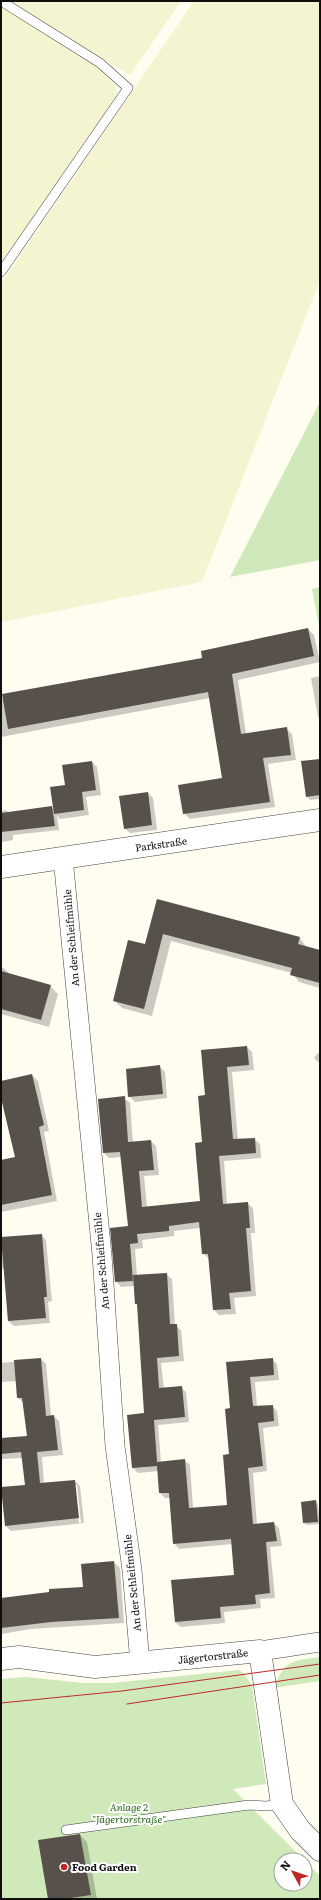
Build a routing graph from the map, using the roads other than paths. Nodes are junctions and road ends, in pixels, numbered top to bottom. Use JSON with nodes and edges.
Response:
{"nodes":[{"id":1,"x":1,"y":1,"type":"edge"},
{"id":2,"x":1,"y":272,"type":"edge"},
{"id":3,"x":320,"y":820,"type":"edge"},
{"id":4,"x":63,"y":858,"type":"junction"},
{"id":5,"x":1,"y":867,"type":"edge"},
{"id":6,"x":320,"y":1642,"type":"edge"},
{"id":7,"x":260,"y":1651,"type":"junction"},
{"id":8,"x":1,"y":1659,"type":"edge"},
{"id":9,"x":140,"y":1663,"type":"junction"},
{"id":10,"x":282,"y":1804,"type":"junction"},
{"id":11,"x":66,"y":1830,"type":"dead end"},
{"id":12,"x":320,"y":1850,"type":"edge"}],
"edges":[{"from":1,"to":2,"type":"lane"},
{"from":3,"to":4,"type":"street","name":"Parkstraße"},
{"from":4,"to":5,"type":"street","name":"Parkstraße"},
{"from":4,"to":9,"type":"street","name":"An der Schleifmühle"},
{"from":6,"to":7,"type":"street"},
{"from":7,"to":9,"type":"street","name":"Jägertorstraße"},
{"from":7,"to":10,"type":"street","name":"Jägertorstraße"},
{"from":8,"to":9,"type":"street","name":"Jägertorstraße"},
{"from":10,"to":11,"type":"lane"},
{"from":10,"to":12,"type":"street","name":"Jägertorstraße"}]}
